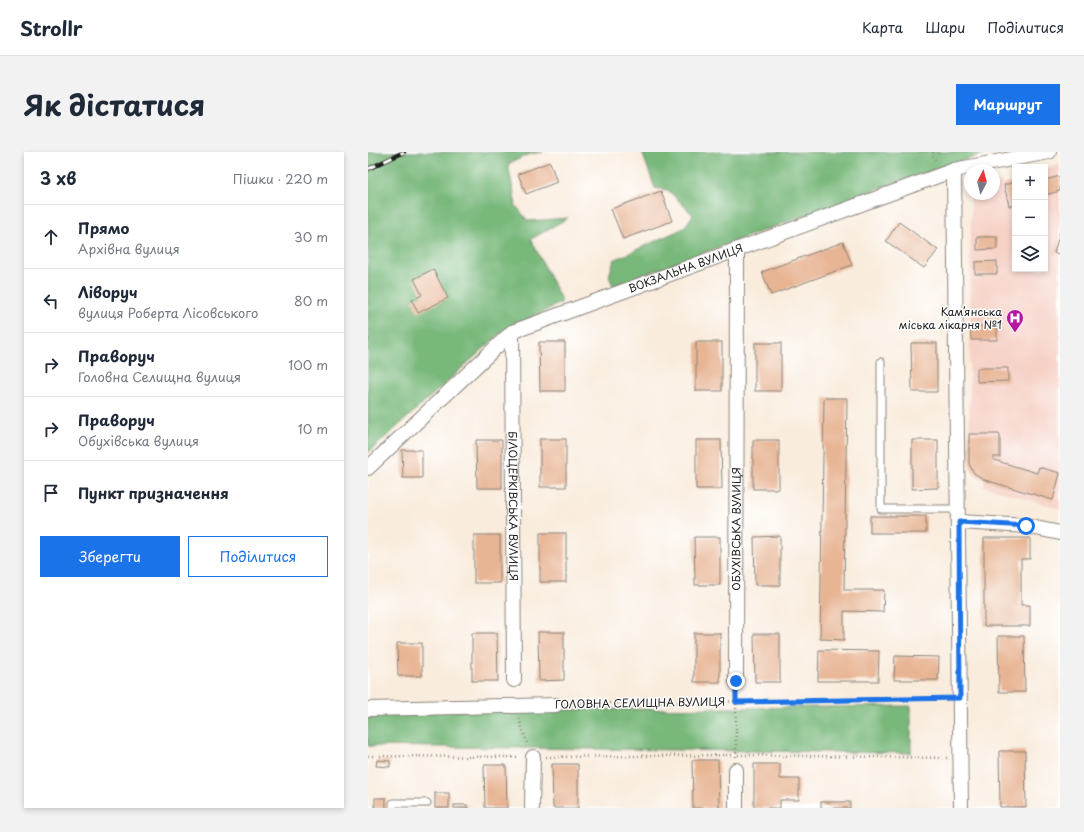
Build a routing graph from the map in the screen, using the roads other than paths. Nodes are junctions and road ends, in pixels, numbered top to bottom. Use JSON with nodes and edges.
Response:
{"nodes":[{"id":1,"x":1049,"y":152,"type":"edge"},
{"id":2,"x":954,"y":170,"type":"junction"},
{"id":3,"x":737,"y":250,"type":"junction"},
{"id":4,"x":512,"y":332,"type":"junction"},
{"id":5,"x":881,"y":362,"type":"dead end"},
{"id":6,"x":368,"y":468,"type":"edge"},
{"id":7,"x":959,"y":516,"type":"junction"},
{"id":8,"x":1060,"y":533,"type":"edge"},
{"id":9,"x":514,"y":680,"type":"dead end"},
{"id":10,"x":736,"y":681,"type":"road end"},
{"id":11,"x":556,"y":705,"type":"road end"},
{"id":12,"x":368,"y":709,"type":"edge"},
{"id":13,"x":533,"y":757,"type":"road end"},
{"id":14,"x":736,"y":770,"type":"road end"},
{"id":15,"x":427,"y":803,"type":"dead end"},
{"id":16,"x":393,"y":808,"type":"edge"},
{"id":17,"x":532,"y":808,"type":"edge"},
{"id":18,"x":736,"y":808,"type":"edge"},
{"id":19,"x":961,"y":808,"type":"edge"}],
"edges":[{"from":1,"to":2,"type":"street","name":"ВОКЗАЛЬНА ВУЛИЦЯ"},
{"from":2,"to":3,"type":"street","name":"ВОКЗАЛЬНА ВУЛИЦЯ"},
{"from":2,"to":7,"type":"street"},
{"from":3,"to":4,"type":"street","name":"ВОКЗАЛЬНА ВУЛИЦЯ"},
{"from":3,"to":10,"type":"street","name":"ОБУХІВСЬКА ВУЛИЦЯ"},
{"from":4,"to":6,"type":"street","name":"ВОКЗАЛЬНА ВУЛИЦЯ"},
{"from":4,"to":9,"type":"street","name":"БІЛОЦЕРКІВСЬКА ВУЛИЦЯ"},
{"from":5,"to":7,"type":"lane"},
{"from":7,"to":8,"type":"street"},
{"from":7,"to":19,"type":"street"},
{"from":11,"to":12,"type":"street","name":"ГОЛОВНА СЕЛИЩНА ВУЛИЦЯ"},
{"from":13,"to":17,"type":"street"},
{"from":14,"to":18,"type":"street"},
{"from":15,"to":16,"type":"lane"}]}
